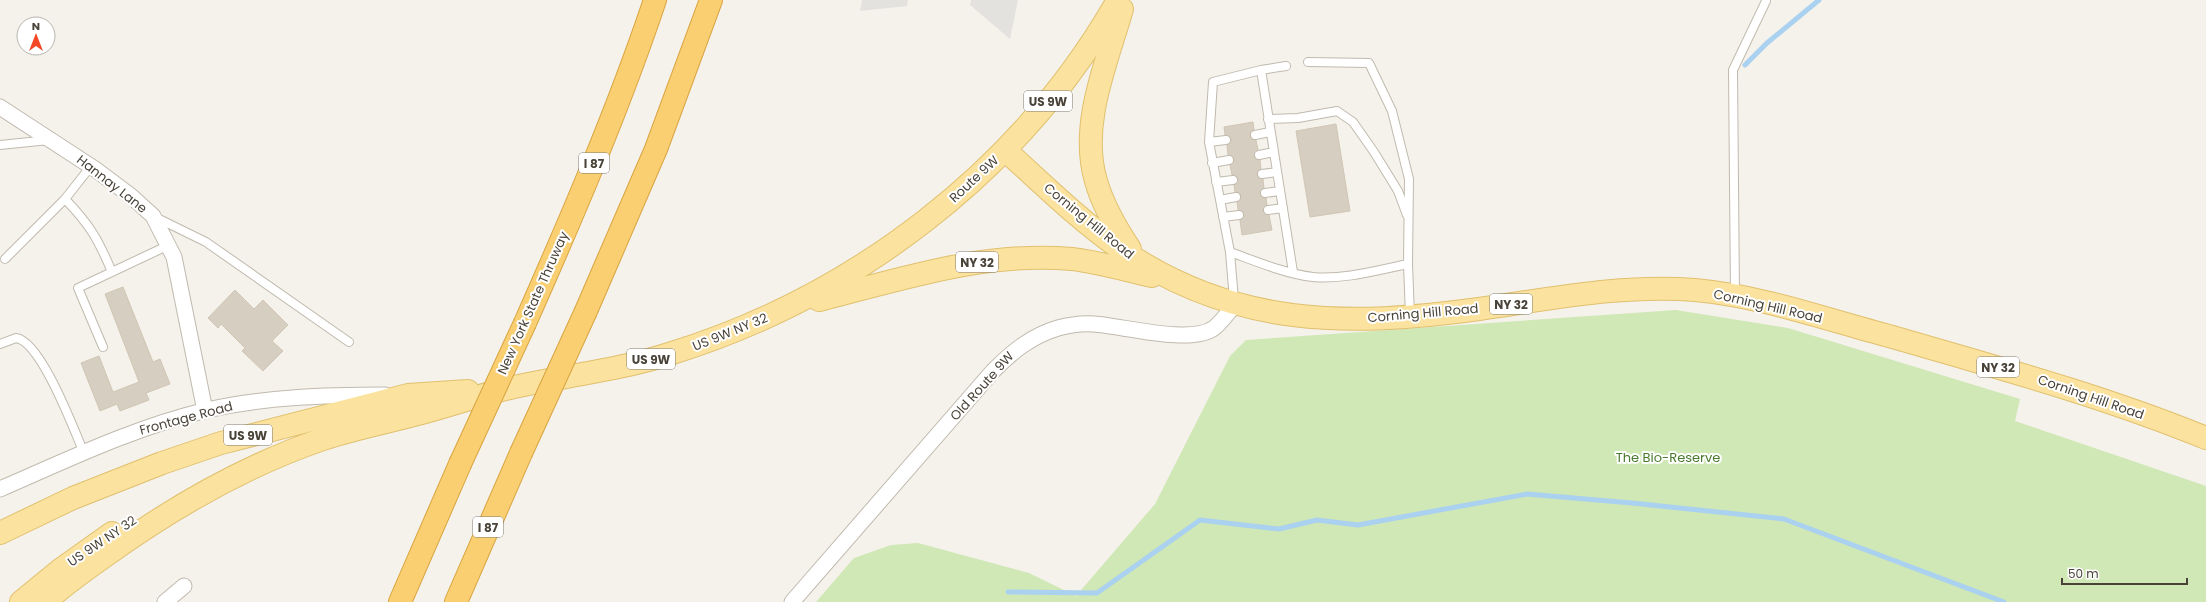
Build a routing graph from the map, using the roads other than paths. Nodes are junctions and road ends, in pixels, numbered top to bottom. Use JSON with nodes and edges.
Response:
{"nodes":[{"id":1,"x":655,"y":0,"type":"edge"},
{"id":2,"x":711,"y":0,"type":"edge"},
{"id":3,"x":1118,"y":0,"type":"edge"},
{"id":4,"x":1125,"y":0,"type":"edge"},
{"id":5,"x":1766,"y":1,"type":"edge"},
{"id":6,"x":1308,"y":62,"type":"dead end"},
{"id":7,"x":1286,"y":66,"type":"dead end"},
{"id":8,"x":1261,"y":70,"type":"junction"},
{"id":9,"x":0,"y":107,"type":"edge"},
{"id":10,"x":1268,"y":119,"type":"junction"},
{"id":11,"x":1270,"y":132,"type":"junction"},
{"id":12,"x":1255,"y":135,"type":"dead end"},
{"id":13,"x":51,"y":139,"type":"junction"},
{"id":14,"x":1226,"y":140,"type":"dead end"},
{"id":15,"x":1209,"y":142,"type":"junction"},
{"id":16,"x":0,"y":145,"type":"edge"},
{"id":17,"x":1005,"y":150,"type":"junction"},
{"id":18,"x":1274,"y":152,"type":"junction"},
{"id":19,"x":1259,"y":155,"type":"dead end"},
{"id":20,"x":1230,"y":160,"type":"dead end"},
{"id":21,"x":1212,"y":163,"type":"junction"},
{"id":22,"x":91,"y":166,"type":"junction"},
{"id":23,"x":1277,"y":172,"type":"junction"},
{"id":24,"x":1262,"y":174,"type":"dead end"},
{"id":25,"x":1233,"y":180,"type":"dead end"},
{"id":26,"x":1216,"y":182,"type":"junction"},
{"id":27,"x":1280,"y":190,"type":"junction"},
{"id":28,"x":1265,"y":193,"type":"dead end"},
{"id":29,"x":1236,"y":197,"type":"dead end"},
{"id":30,"x":65,"y":199,"type":"junction"},
{"id":31,"x":1220,"y":200,"type":"junction"},
{"id":32,"x":1283,"y":208,"type":"junction"},
{"id":33,"x":1268,"y":210,"type":"dead end"},
{"id":34,"x":1239,"y":215,"type":"dead end"},
{"id":35,"x":153,"y":216,"type":"junction"},
{"id":36,"x":1223,"y":218,"type":"junction"},
{"id":37,"x":1408,"y":219,"type":"junction"},
{"id":38,"x":169,"y":245,"type":"junction"},
{"id":39,"x":1230,"y":252,"type":"junction"},
{"id":40,"x":5,"y":259,"type":"dead end"},
{"id":41,"x":1137,"y":260,"type":"junction"},
{"id":42,"x":1408,"y":264,"type":"junction"},
{"id":43,"x":112,"y":272,"type":"junction"},
{"id":44,"x":1293,"y":272,"type":"junction"},
{"id":45,"x":1172,"y":281,"type":"junction"},
{"id":46,"x":1735,"y":296,"type":"junction"},
{"id":47,"x":1235,"y":305,"type":"junction"},
{"id":48,"x":785,"y":309,"type":"junction"},
{"id":49,"x":1410,"y":316,"type":"junction"},
{"id":50,"x":348,"y":342,"type":"dead end"},
{"id":51,"x":0,"y":344,"type":"edge"},
{"id":52,"x":103,"y":347,"type":"dead end"},
{"id":53,"x":511,"y":388,"type":"junction"},
{"id":54,"x":408,"y":395,"type":"junction"},
{"id":55,"x":205,"y":411,"type":"junction"},
{"id":56,"x":2206,"y":438,"type":"edge"},
{"id":57,"x":84,"y":452,"type":"junction"},
{"id":58,"x":214,"y":485,"type":"junction"},
{"id":59,"x":0,"y":489,"type":"edge"},
{"id":60,"x":0,"y":533,"type":"edge"},
{"id":61,"x":184,"y":586,"type":"dead end"},
{"id":62,"x":21,"y":602,"type":"edge"},
{"id":63,"x":45,"y":602,"type":"edge"},
{"id":64,"x":165,"y":602,"type":"edge"},
{"id":65,"x":400,"y":602,"type":"edge"},
{"id":66,"x":456,"y":602,"type":"edge"},
{"id":67,"x":792,"y":602,"type":"edge"}],
"edges":[{"from":1,"to":65,"type":"highway","name":"New York State Thruway","number":"I 87","bridge":true},
{"from":2,"to":66,"type":"highway","number":"I 87","bridge":true},
{"from":3,"to":17,"type":"main road","name":"Route 9W","number":"US 9W"},
{"from":4,"to":41,"type":"main road"},
{"from":5,"to":46,"type":"lane"},
{"from":6,"to":37,"type":"lane"},
{"from":7,"to":8,"type":"lane"},
{"from":8,"to":10,"type":"lane"},
{"from":8,"to":15,"type":"lane"},
{"from":9,"to":13,"type":"street","name":"Hannay Lane"},
{"from":10,"to":11,"type":"lane"},
{"from":10,"to":37,"type":"lane"},
{"from":11,"to":12,"type":"lane"},
{"from":11,"to":18,"type":"lane"},
{"from":13,"to":16,"type":"lane"},
{"from":13,"to":22,"type":"street","name":"Hannay Lane"},
{"from":14,"to":15,"type":"lane"},
{"from":15,"to":21,"type":"lane"},
{"from":17,"to":41,"type":"main road","name":"Corning Hill Road","number":"NY 32"},
{"from":17,"to":48,"type":"main road","name":"Route 9W","number":"US 9W"},
{"from":18,"to":19,"type":"lane"},
{"from":18,"to":23,"type":"lane"},
{"from":20,"to":21,"type":"lane"},
{"from":21,"to":26,"type":"lane"},
{"from":22,"to":30,"type":"lane"},
{"from":22,"to":35,"type":"street","name":"Hannay Lane"},
{"from":23,"to":24,"type":"lane"},
{"from":23,"to":27,"type":"lane"},
{"from":25,"to":26,"type":"lane"},
{"from":26,"to":31,"type":"lane"},
{"from":27,"to":28,"type":"lane"},
{"from":27,"to":32,"type":"lane"},
{"from":29,"to":31,"type":"lane"},
{"from":30,"to":40,"type":"lane"},
{"from":30,"to":43,"type":"lane"},
{"from":31,"to":36,"type":"lane"},
{"from":32,"to":33,"type":"lane"},
{"from":32,"to":44,"type":"lane"},
{"from":34,"to":36,"type":"lane"},
{"from":35,"to":38,"type":"street","name":"Hannay Lane"},
{"from":35,"to":50,"type":"lane"},
{"from":36,"to":39,"type":"lane"},
{"from":37,"to":42,"type":"lane"},
{"from":38,"to":43,"type":"lane"},
{"from":38,"to":55,"type":"street","name":"Hannay Lane"},
{"from":39,"to":44,"type":"lane"},
{"from":39,"to":47,"type":"lane"},
{"from":41,"to":45,"type":"main road","name":"Corning Hill Road","number":"NY 32"},
{"from":42,"to":44,"type":"lane"},
{"from":42,"to":49,"type":"lane"},
{"from":43,"to":52,"type":"lane"},
{"from":45,"to":47,"type":"main road","name":"Corning Hill Road","number":"NY 32"},
{"from":45,"to":48,"type":"main road","number":"NY 32"},
{"from":46,"to":49,"type":"main road","name":"Corning Hill Road","number":"NY 32"},
{"from":46,"to":56,"type":"main road","name":"Corning Hill Road","number":"NY 32"},
{"from":47,"to":49,"type":"main road","name":"Corning Hill Road","number":"NY 32"},
{"from":47,"to":67,"type":"street","name":"Old Route 9W"},
{"from":48,"to":53,"type":"main road","name":"US 9W NY 32","number":"US 9W"},
{"from":51,"to":57,"type":"lane"},
{"from":53,"to":54,"type":"main road","number":"US 9W"},
{"from":53,"to":58,"type":"main road","number":"US 9W"},
{"from":54,"to":55,"type":"street","name":"Frontage Road"},
{"from":54,"to":60,"type":"main road","number":"US 9W"},
{"from":55,"to":57,"type":"street","name":"Frontage Road"},
{"from":57,"to":59,"type":"street","name":"Frontage Road"},
{"from":58,"to":62,"type":"main road","name":"US 9W NY 32","number":"US 9W"},
{"from":58,"to":63,"type":"main road","number":"US 9W"},
{"from":61,"to":64,"type":"street"}]}
